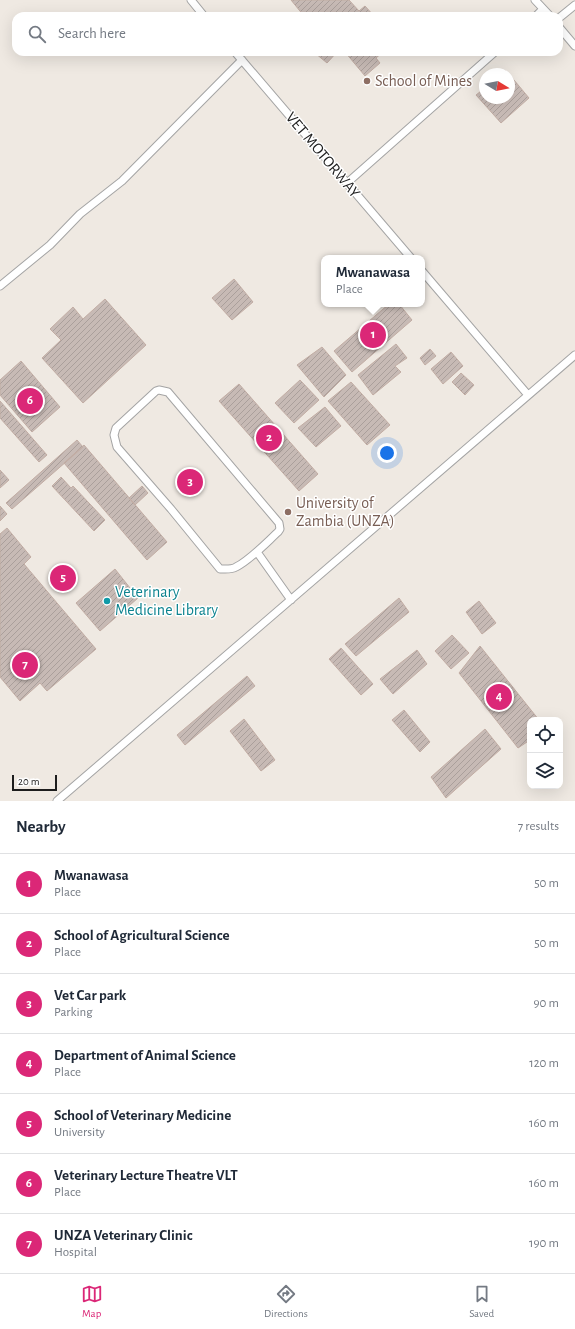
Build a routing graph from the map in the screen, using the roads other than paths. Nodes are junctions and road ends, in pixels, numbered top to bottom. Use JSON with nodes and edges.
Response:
{"nodes":[{"id":1,"x":191,"y":0,"type":"edge"},
{"id":2,"x":535,"y":0,"type":"edge"},
{"id":3,"x":575,"y":4,"type":"edge"},
{"id":4,"x":543,"y":9,"type":"junction"},
{"id":5,"x":201,"y":12,"type":"edge"},
{"id":6,"x":540,"y":12,"type":"edge"},
{"id":7,"x":546,"y":12,"type":"edge"},
{"id":8,"x":563,"y":14,"type":"edge"},
{"id":9,"x":563,"y":31,"type":"edge"},
{"id":10,"x":575,"y":46,"type":"edge"},
{"id":11,"x":238,"y":56,"type":"edge"},
{"id":12,"x":490,"y":56,"type":"edge"},
{"id":13,"x":242,"y":60,"type":"junction"},
{"id":14,"x":347,"y":183,"type":"junction"},
{"id":15,"x":408,"y":255,"type":"edge"},
{"id":16,"x":425,"y":275,"type":"edge"},
{"id":17,"x":0,"y":286,"type":"edge"},
{"id":18,"x":575,"y":355,"type":"edge"},
{"id":19,"x":528,"y":395,"type":"junction"},
{"id":20,"x":257,"y":552,"type":"junction"},
{"id":21,"x":291,"y":600,"type":"junction"},
{"id":22,"x":57,"y":801,"type":"edge"}],
"edges":[{"from":1,"to":5,"type":"lane"},
{"from":2,"to":4,"type":"lane"},
{"from":3,"to":8,"type":"lane"},
{"from":4,"to":6,"type":"lane"},
{"from":4,"to":7,"type":"lane"},
{"from":9,"to":10,"type":"lane"},
{"from":11,"to":13,"type":"lane","name":"VET MOTORWAY"},
{"from":12,"to":14,"type":"lane"},
{"from":13,"to":14,"type":"lane","name":"VET MOTORWAY"},
{"from":13,"to":17,"type":"lane"},
{"from":14,"to":15,"type":"lane","name":"VET MOTORWAY"},
{"from":16,"to":19,"type":"lane"},
{"from":18,"to":19,"type":"lane"},
{"from":19,"to":21,"type":"lane"},
{"from":20,"to":20,"type":"lane"},
{"from":20,"to":21,"type":"lane"},
{"from":21,"to":22,"type":"lane"}]}
